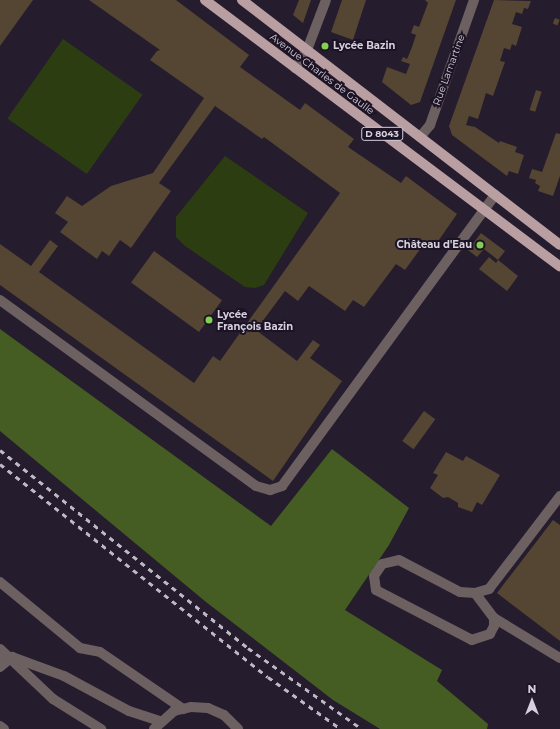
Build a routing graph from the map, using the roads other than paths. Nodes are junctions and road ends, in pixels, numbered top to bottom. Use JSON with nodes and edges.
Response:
{"nodes":[{"id":1,"x":205,"y":0,"type":"edge"},
{"id":2,"x":242,"y":0,"type":"edge"},
{"id":3,"x":326,"y":0,"type":"edge"},
{"id":4,"x":474,"y":0,"type":"edge"},
{"id":5,"x":307,"y":50,"type":"junction"},
{"id":6,"x":295,"y":68,"type":"junction"},
{"id":7,"x":420,"y":137,"type":"junction"},
{"id":8,"x":495,"y":195,"type":"junction"},
{"id":9,"x":483,"y":209,"type":"junction"},
{"id":10,"x":560,"y":245,"type":"edge"},
{"id":11,"x":560,"y":267,"type":"edge"},
{"id":12,"x":0,"y":300,"type":"edge"},
{"id":13,"x":560,"y":496,"type":"edge"},
{"id":14,"x":0,"y":582,"type":"edge"},
{"id":15,"x":475,"y":592,"type":"junction"},
{"id":16,"x":494,"y":618,"type":"junction"},
{"id":17,"x":0,"y":649,"type":"edge"},
{"id":18,"x":12,"y":657,"type":"junction"},
{"id":19,"x":0,"y":658,"type":"edge"},
{"id":20,"x":560,"y":658,"type":"edge"},
{"id":21,"x":0,"y":667,"type":"edge"},
{"id":22,"x":183,"y":709,"type":"junction"},
{"id":23,"x":157,"y":725,"type":"edge"},
{"id":24,"x":0,"y":726,"type":"edge"},
{"id":25,"x":4,"y":729,"type":"edge"},
{"id":26,"x":101,"y":729,"type":"edge"},
{"id":27,"x":238,"y":729,"type":"edge"}],
"edges":[{"from":1,"to":6,"type":"main road","name":"Avenue Charles de Gaulle","number":"D 8043"},
{"from":2,"to":5,"type":"main road","name":"Avenue Charles de Gaulle","number":"D 8043"},
{"from":3,"to":5,"type":"street"},
{"from":4,"to":7,"type":"street","name":"Rue Lamartine"},
{"from":5,"to":6,"type":"street"},
{"from":5,"to":7,"type":"main road","name":"Avenue Charles de Gaulle","number":"D 8043"},
{"from":6,"to":9,"type":"main road","name":"Avenue Charles de Gaulle","number":"D 8043"},
{"from":7,"to":8,"type":"main road","name":"Avenue Charles de Gaulle","number":"D 8043"},
{"from":8,"to":9,"type":"street"},
{"from":8,"to":10,"type":"main road","name":"Avenue Charles de Gaulle","number":"D 8043"},
{"from":9,"to":11,"type":"main road","name":"Avenue Charles de Gaulle","number":"D 8043"},
{"from":9,"to":12,"type":"street"},
{"from":13,"to":15,"type":"street"},
{"from":14,"to":22,"type":"street"},
{"from":15,"to":16,"type":"street"},
{"from":15,"to":16,"type":"street"},
{"from":16,"to":20,"type":"street"},
{"from":17,"to":18,"type":"street"},
{"from":18,"to":19,"type":"street"},
{"from":18,"to":21,"type":"street"},
{"from":18,"to":23,"type":"street"},
{"from":18,"to":26,"type":"street"},
{"from":22,"to":23,"type":"street"},
{"from":22,"to":27,"type":"street"},
{"from":24,"to":25,"type":"street"}]}
